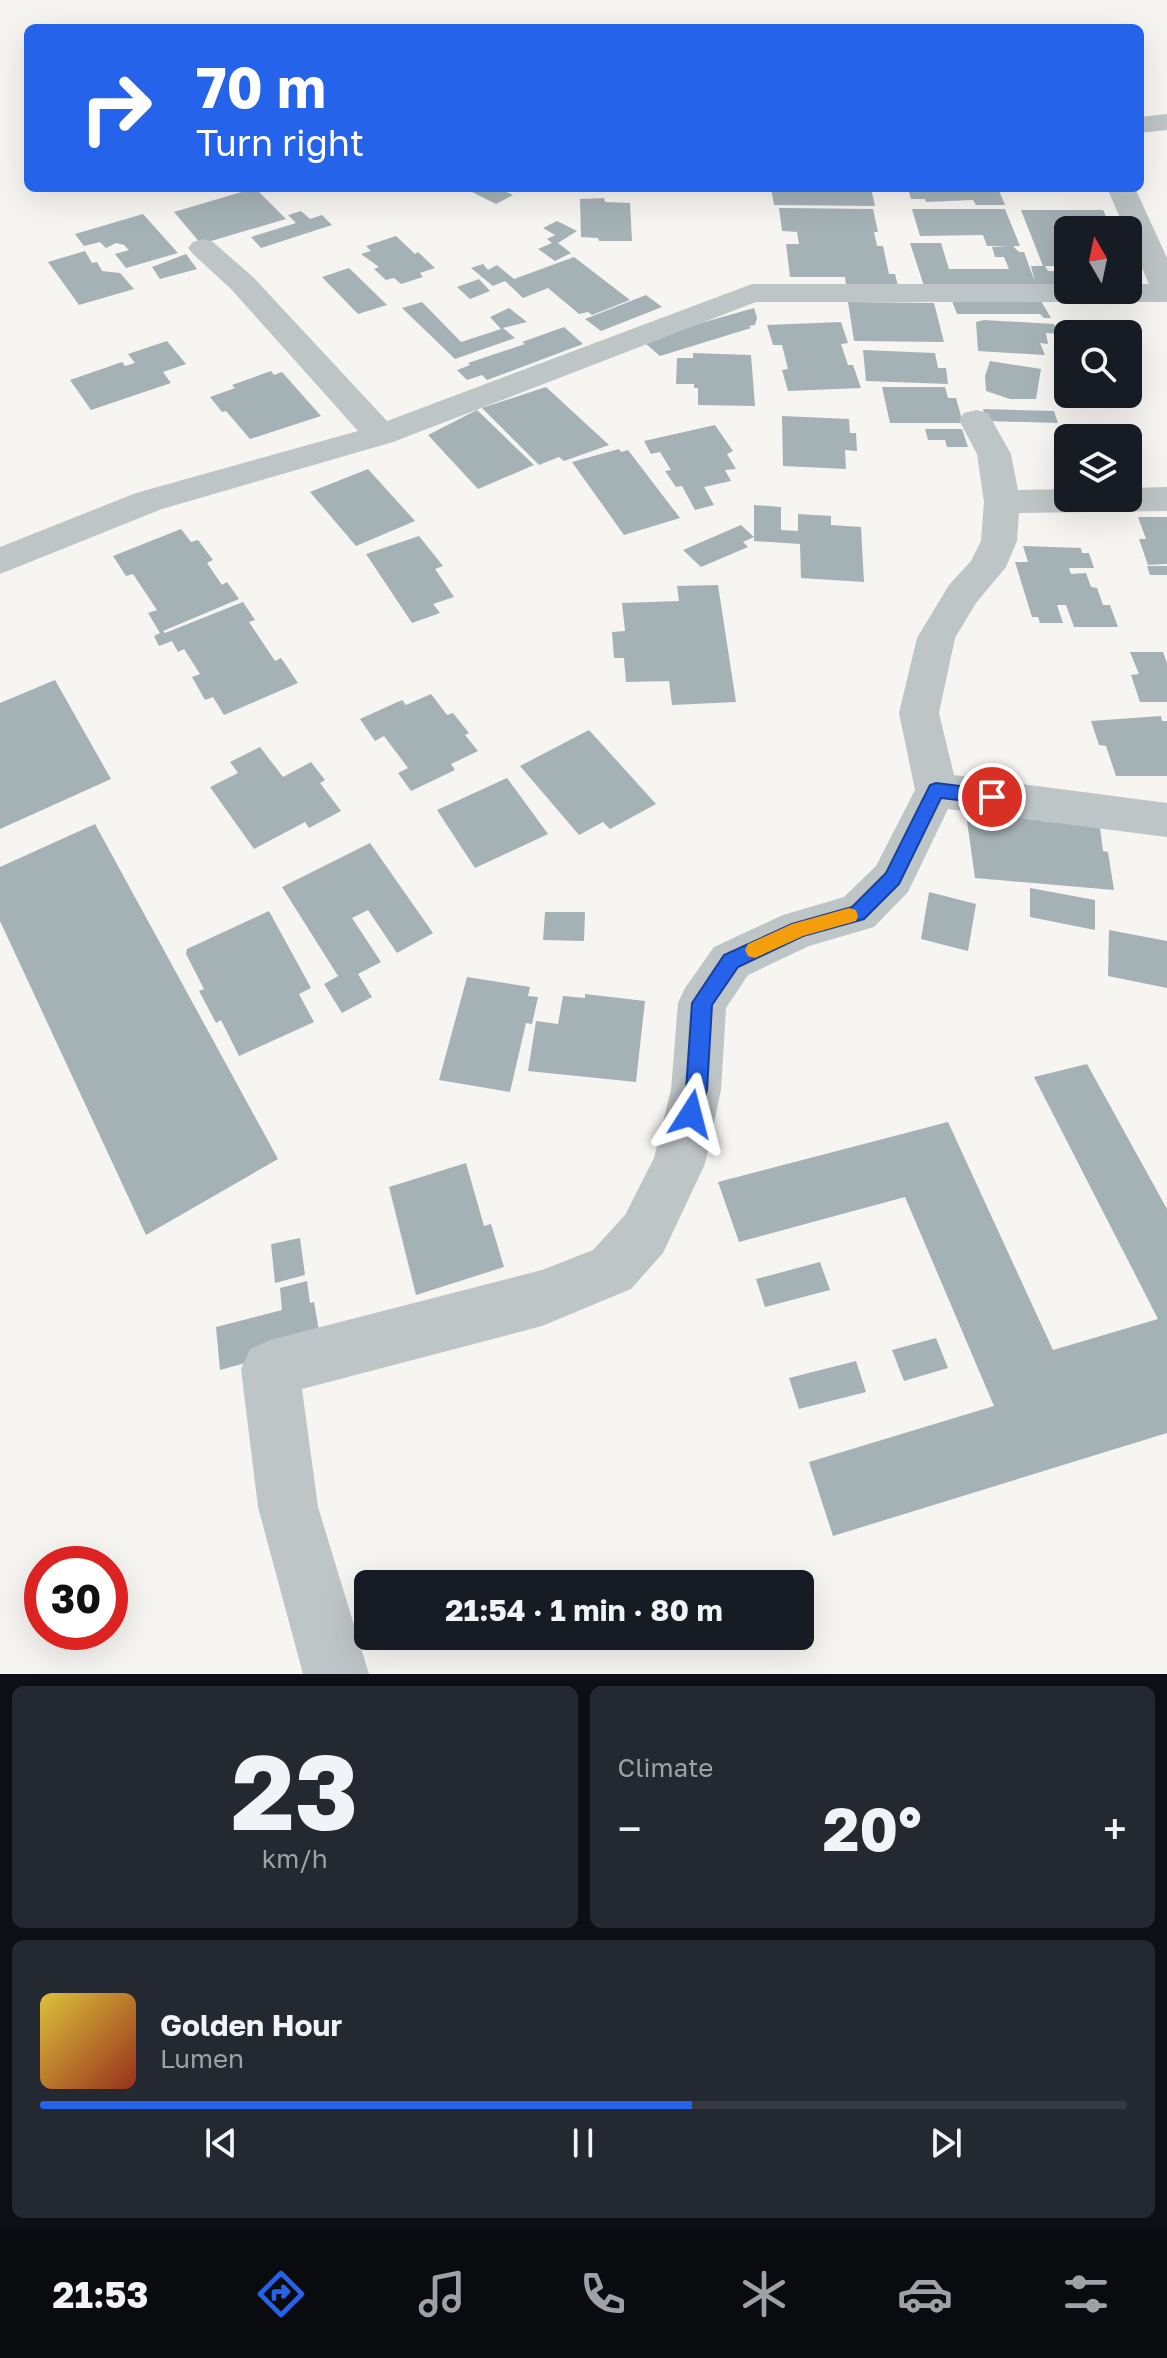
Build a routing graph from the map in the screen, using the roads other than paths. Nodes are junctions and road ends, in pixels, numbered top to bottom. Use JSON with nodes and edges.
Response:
{"nodes":[{"id":1,"x":1167,"y":122,"type":"edge"},
{"id":2,"x":1144,"y":125,"type":"edge"},
{"id":3,"x":1123,"y":192,"type":"edge"},
{"id":4,"x":203,"y":248,"type":"dead end"},
{"id":5,"x":1167,"y":292,"type":"edge"},
{"id":6,"x":976,"y":420,"type":"dead end"},
{"id":7,"x":381,"y":435,"type":"junction"},
{"id":8,"x":1167,"y":499,"type":"edge"},
{"id":9,"x":1002,"y":502,"type":"junction"},
{"id":10,"x":0,"y":561,"type":"edge"},
{"id":11,"x":936,"y":790,"type":"junction"},
{"id":12,"x":1167,"y":820,"type":"edge"},
{"id":13,"x":336,"y":1674,"type":"edge"}],
"edges":[{"from":1,"to":2,"type":"street"},
{"from":3,"to":5,"type":"street"},
{"from":4,"to":7,"type":"street"},
{"from":5,"to":7,"type":"street"},
{"from":6,"to":9,"type":"street"},
{"from":7,"to":10,"type":"street"},
{"from":8,"to":9,"type":"street"},
{"from":9,"to":11,"type":"street"},
{"from":11,"to":12,"type":"street"},
{"from":11,"to":13,"type":"street"}]}
